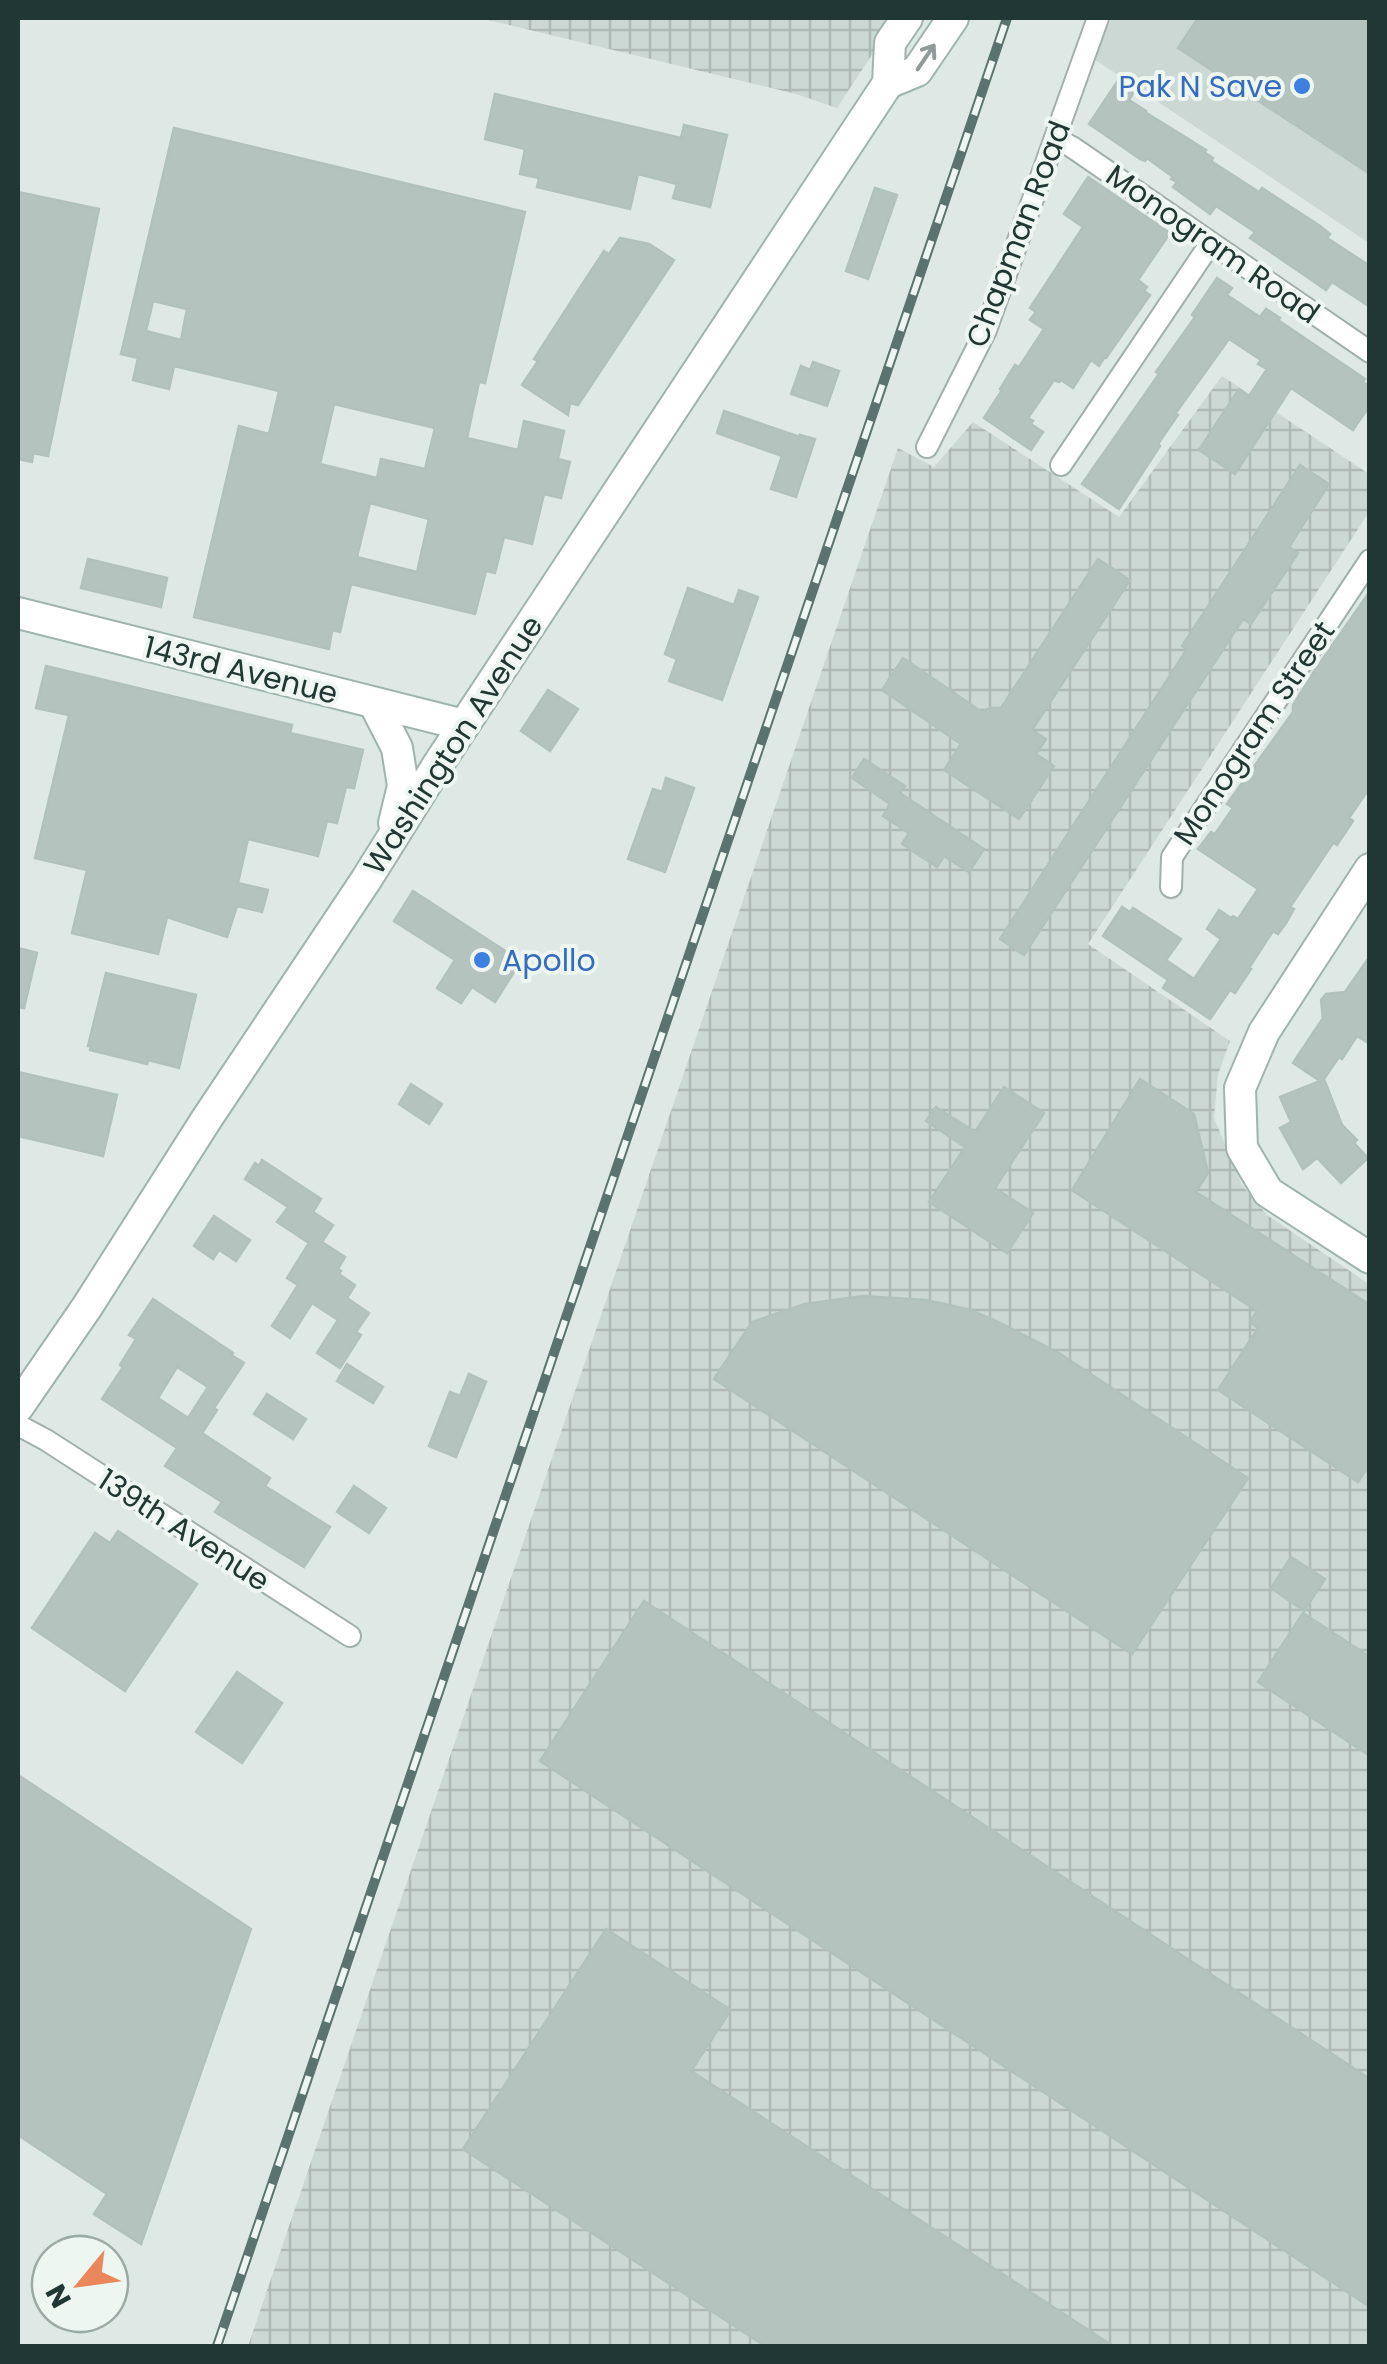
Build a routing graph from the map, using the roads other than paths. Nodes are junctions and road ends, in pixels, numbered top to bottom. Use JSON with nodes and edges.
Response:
{"nodes":[{"id":1,"x":907,"y":18,"type":"edge"},
{"id":2,"x":953,"y":18,"type":"edge"},
{"id":3,"x":1098,"y":18,"type":"edge"},
{"id":4,"x":888,"y":83,"type":"junction"},
{"id":5,"x":1055,"y":138,"type":"junction"},
{"id":6,"x":1210,"y":244,"type":"junction"},
{"id":7,"x":1370,"y":352,"type":"edge"},
{"id":8,"x":928,"y":447,"type":"dead end"},
{"id":9,"x":1061,"y":465,"type":"dead end"},
{"id":10,"x":1370,"y":560,"type":"edge"},
{"id":11,"x":18,"y":613,"type":"edge"},
{"id":12,"x":374,"y":702,"type":"junction"},
{"id":13,"x":464,"y":726,"type":"junction"},
{"id":14,"x":390,"y":844,"type":"junction"},
{"id":15,"x":1370,"y":869,"type":"edge"},
{"id":16,"x":1170,"y":887,"type":"dead end"},
{"id":17,"x":1370,"y":1258,"type":"edge"},
{"id":18,"x":18,"y":1407,"type":"edge"},
{"id":19,"x":18,"y":1425,"type":"edge"},
{"id":20,"x":350,"y":1636,"type":"dead end"}],
"edges":[{"from":1,"to":4,"type":"main road","name":"Washington Avenue"},
{"from":4,"to":2,"type":"main road","name":"Washington Avenue","one_way":true},
{"from":3,"to":5,"type":"street","name":"Chapman Road"},
{"from":4,"to":13,"type":"main road","name":"Washington Avenue"},
{"from":5,"to":6,"type":"street","name":"Monogram Road"},
{"from":5,"to":8,"type":"street","name":"Chapman Road"},
{"from":6,"to":7,"type":"street","name":"Monogram Road"},
{"from":6,"to":9,"type":"street"},
{"from":10,"to":16,"type":"street","name":"Monogram Street"},
{"from":11,"to":12,"type":"main road","name":"143rd Avenue"},
{"from":12,"to":13,"type":"main road","name":"143rd Avenue"},
{"from":12,"to":14,"type":"main road"},
{"from":13,"to":14,"type":"main road","name":"Washington Avenue"},
{"from":14,"to":18,"type":"main road","name":"Washington Avenue"},
{"from":15,"to":17,"type":"main road"},
{"from":19,"to":20,"type":"street","name":"139th Avenue"}]}
